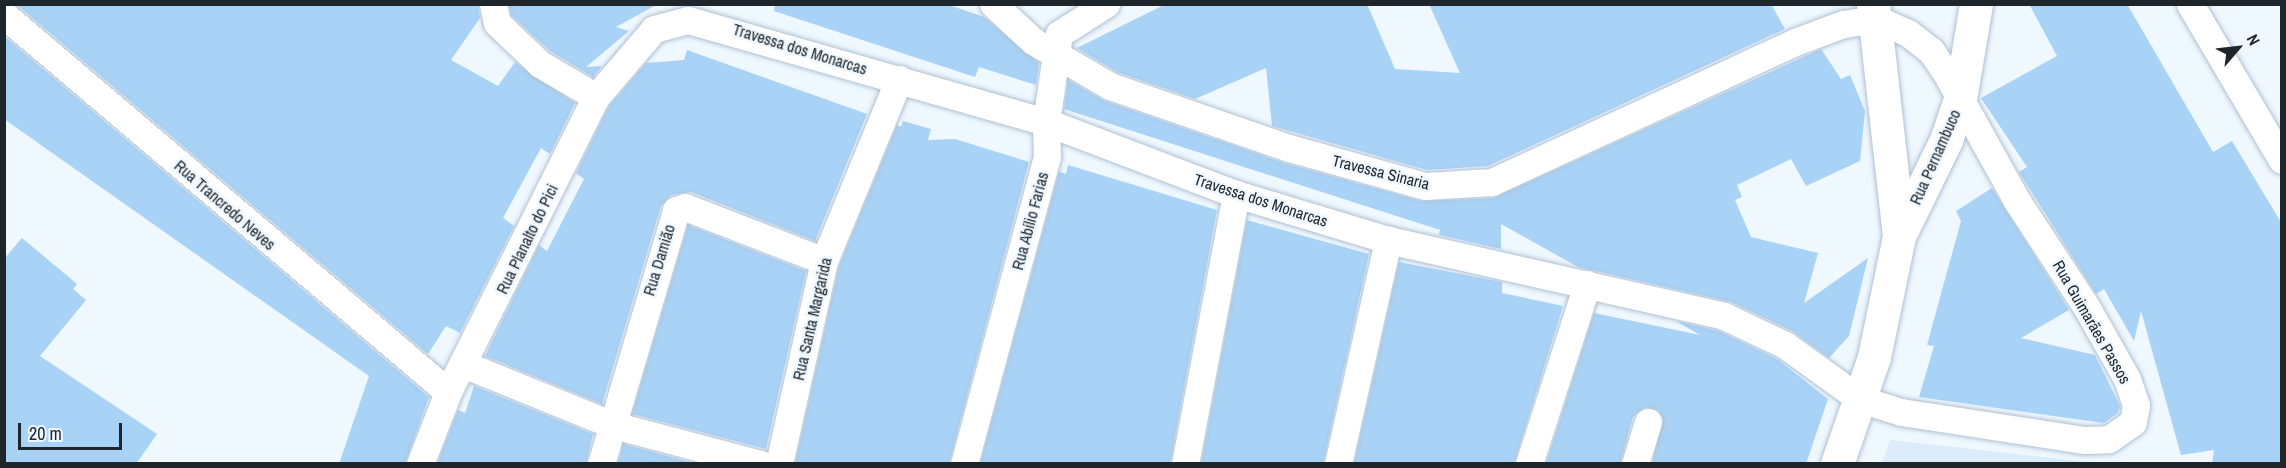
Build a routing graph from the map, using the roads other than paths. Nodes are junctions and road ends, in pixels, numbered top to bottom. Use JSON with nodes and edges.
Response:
{"nodes":[{"id":1,"x":493,"y":4,"type":"edge"},
{"id":2,"x":993,"y":4,"type":"edge"},
{"id":3,"x":1106,"y":4,"type":"edge"},
{"id":4,"x":1976,"y":4,"type":"edge"},
{"id":5,"x":2190,"y":4,"type":"edge"},
{"id":6,"x":1874,"y":12,"type":"edge"},
{"id":7,"x":4,"y":15,"type":"edge"},
{"id":8,"x":654,"y":28,"type":"joint"},
{"id":9,"x":1055,"y":52,"type":"junction"},
{"id":10,"x":899,"y":79,"type":"junction"},
{"id":11,"x":596,"y":97,"type":"junction"},
{"id":12,"x":1960,"y":99,"type":"junction"},
{"id":13,"x":1046,"y":122,"type":"junction"},
{"id":14,"x":2282,"y":160,"type":"edge"},
{"id":15,"x":1236,"y":194,"type":"junction"},
{"id":16,"x":1899,"y":236,"type":"junction"},
{"id":17,"x":1388,"y":240,"type":"junction"},
{"id":18,"x":824,"y":261,"type":"junction"},
{"id":19,"x":1587,"y":284,"type":"junction"},
{"id":20,"x":463,"y":364,"type":"junction"},
{"id":21,"x":448,"y":392,"type":"junction"},
{"id":22,"x":1860,"y":399,"type":"junction"},
{"id":23,"x":1648,"y":422,"type":"dead end"},
{"id":24,"x":613,"y":425,"type":"junction"},
{"id":25,"x":420,"y":464,"type":"edge"},
{"id":26,"x":602,"y":464,"type":"edge"},
{"id":27,"x":761,"y":464,"type":"edge"},
{"id":28,"x":779,"y":464,"type":"edge"},
{"id":29,"x":964,"y":464,"type":"edge"},
{"id":30,"x":1185,"y":464,"type":"edge"},
{"id":31,"x":1338,"y":464,"type":"edge"},
{"id":32,"x":1529,"y":464,"type":"edge"},
{"id":33,"x":1635,"y":464,"type":"edge"},
{"id":34,"x":1837,"y":464,"type":"edge"}],
"edges":[{"from":1,"to":11,"type":"street"},
{"from":2,"to":9,"type":"street"},
{"from":3,"to":9,"type":"street","name":"Rua Abílio Farias"},
{"from":4,"to":12,"type":"street","name":"Rua Pernambuco"},
{"from":5,"to":14,"type":"street"},
{"from":6,"to":9,"type":"street","name":"Travessa Sinaria"},
{"from":6,"to":12,"type":"street","name":"Rua Guimarães Passos"},
{"from":6,"to":16,"type":"street","name":"Rua Pernambuco"},
{"from":7,"to":21,"type":"street","name":"Rua Trancredo Neves"},
{"from":8,"to":10,"type":"street","name":"Travessa dos Monarcas"},
{"from":8,"to":11,"type":"street","name":"Rua Planalto do Pici"},
{"from":9,"to":13,"type":"street","name":"Rua Abílio Farias"},
{"from":10,"to":13,"type":"street","name":"Travessa dos Monarcas"},
{"from":10,"to":18,"type":"street","name":"Rua Santa Margarida"},
{"from":11,"to":20,"type":"street","name":"Rua Planalto do Pici"},
{"from":12,"to":16,"type":"street","name":"Rua Pernambuco"},
{"from":12,"to":22,"type":"street","name":"Rua Guimarães Passos"},
{"from":13,"to":15,"type":"street","name":"Travessa dos Monarcas"},
{"from":13,"to":29,"type":"street","name":"Rua Abílio Farias"},
{"from":15,"to":17,"type":"street","name":"Travessa dos Monarcas"},
{"from":15,"to":30,"type":"street"},
{"from":16,"to":22,"type":"street","name":"Rua Pernambuco"},
{"from":17,"to":19,"type":"street","name":"Travessa dos Monarcas"},
{"from":17,"to":31,"type":"street"},
{"from":18,"to":24,"type":"street","name":"Rua Damião"},
{"from":18,"to":28,"type":"street","name":"Rua Santa Margarida"},
{"from":19,"to":22,"type":"street","name":"Travessa dos Monarcas"},
{"from":19,"to":32,"type":"street"},
{"from":20,"to":21,"type":"street","name":"Rua Planalto do Pici"},
{"from":20,"to":24,"type":"street"},
{"from":21,"to":25,"type":"street","name":"Rua Planalto do Pici"},
{"from":22,"to":34,"type":"street","name":"Rua Pernambuco"},
{"from":23,"to":33,"type":"street"},
{"from":24,"to":26,"type":"street","name":"Rua Damião"},
{"from":24,"to":27,"type":"street"}]}
